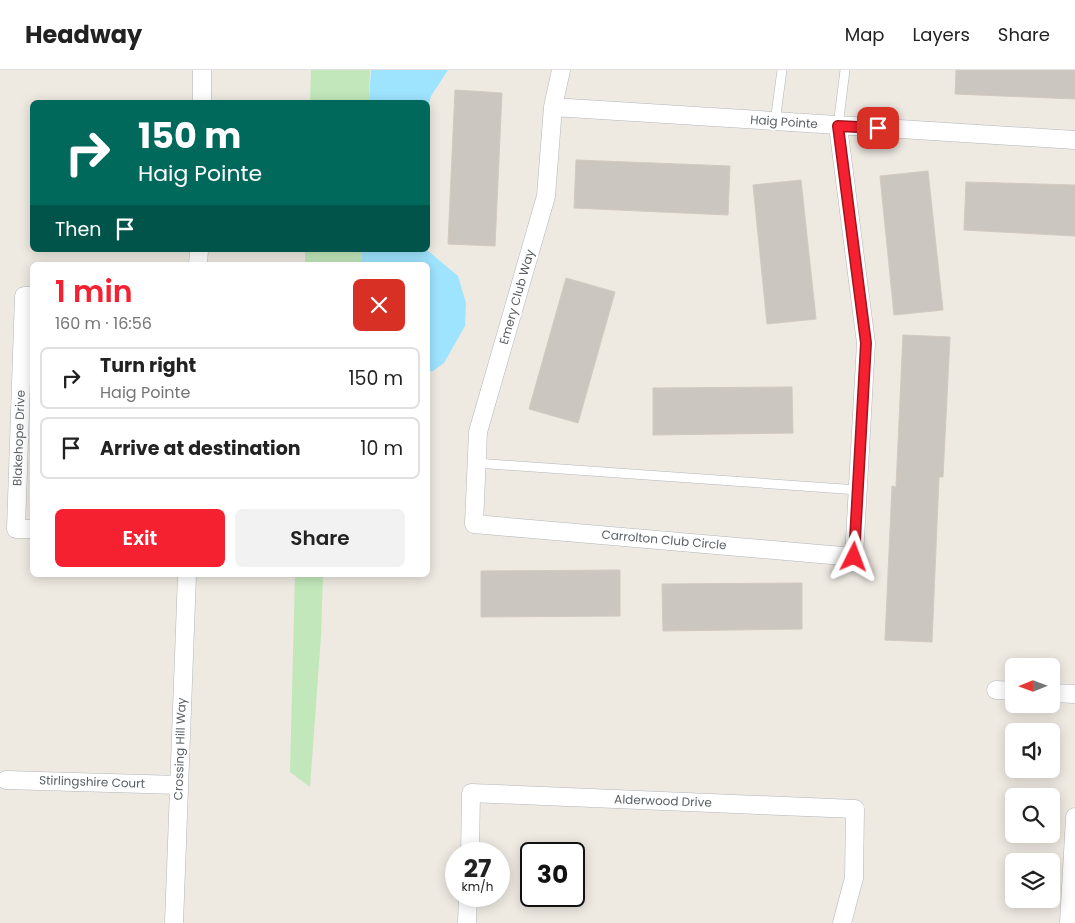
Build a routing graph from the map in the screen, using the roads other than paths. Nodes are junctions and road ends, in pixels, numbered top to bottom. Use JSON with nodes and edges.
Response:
{"nodes":[{"id":1,"x":202,"y":70,"type":"edge"},
{"id":2,"x":561,"y":70,"type":"edge"},
{"id":3,"x":782,"y":70,"type":"edge"},
{"id":4,"x":845,"y":70,"type":"edge"},
{"id":5,"x":202,"y":100,"type":"edge"},
{"id":6,"x":553,"y":107,"type":"junction"},
{"id":7,"x":775,"y":122,"type":"junction"},
{"id":8,"x":838,"y":126,"type":"junction"},
{"id":9,"x":1075,"y":140,"type":"edge"},
{"id":10,"x":30,"y":296,"type":"edge"},
{"id":11,"x":476,"y":463,"type":"junction"},
{"id":12,"x":858,"y":490,"type":"junction"},
{"id":13,"x":474,"y":524,"type":"joint"},
{"id":14,"x":24,"y":529,"type":"edge"},
{"id":15,"x":187,"y":577,"type":"edge"},
{"id":16,"x":996,"y":690,"type":"dead end"},
{"id":17,"x":1005,"y":690,"type":"edge"},
{"id":18,"x":1060,"y":693,"type":"edge"},
{"id":19,"x":1075,"y":694,"type":"edge"},
{"id":20,"x":6,"y":780,"type":"dead end"},
{"id":21,"x":179,"y":785,"type":"junction"},
{"id":22,"x":1075,"y":817,"type":"edge"},
{"id":23,"x":470,"y":842,"type":"edge"},
{"id":24,"x":468,"y":907,"type":"edge"},
{"id":25,"x":174,"y":923,"type":"edge"},
{"id":26,"x":468,"y":923,"type":"edge"},
{"id":27,"x":842,"y":923,"type":"edge"},
{"id":28,"x":1069,"y":923,"type":"edge"}],
"edges":[{"from":1,"to":5,"type":"street"},
{"from":2,"to":6,"type":"street","name":"Emery Club Way"},
{"from":3,"to":7,"type":"lane"},
{"from":4,"to":8,"type":"lane"},
{"from":6,"to":7,"type":"street","name":"Haig Pointe"},
{"from":6,"to":11,"type":"street","name":"Emery Club Way"},
{"from":7,"to":8,"type":"street","name":"Haig Pointe"},
{"from":8,"to":9,"type":"street","name":"Haig Pointe"},
{"from":8,"to":12,"type":"street"},
{"from":10,"to":14,"type":"street","name":"Blakehope Drive"},
{"from":11,"to":12,"type":"lane"},
{"from":11,"to":13,"type":"street","name":"Emery Club Way"},
{"from":12,"to":13,"type":"street","name":"Carrolton Club Circle"},
{"from":15,"to":21,"type":"street","name":"Crossing Hill Way"},
{"from":16,"to":17,"type":"street"},
{"from":18,"to":19,"type":"street"},
{"from":20,"to":21,"type":"street","name":"Stirlingshire Court"},
{"from":21,"to":25,"type":"street","name":"Crossing Hill Way"},
{"from":22,"to":28,"type":"street"},
{"from":23,"to":27,"type":"street","name":"Alderwood Drive"},
{"from":24,"to":26,"type":"street"}]}
